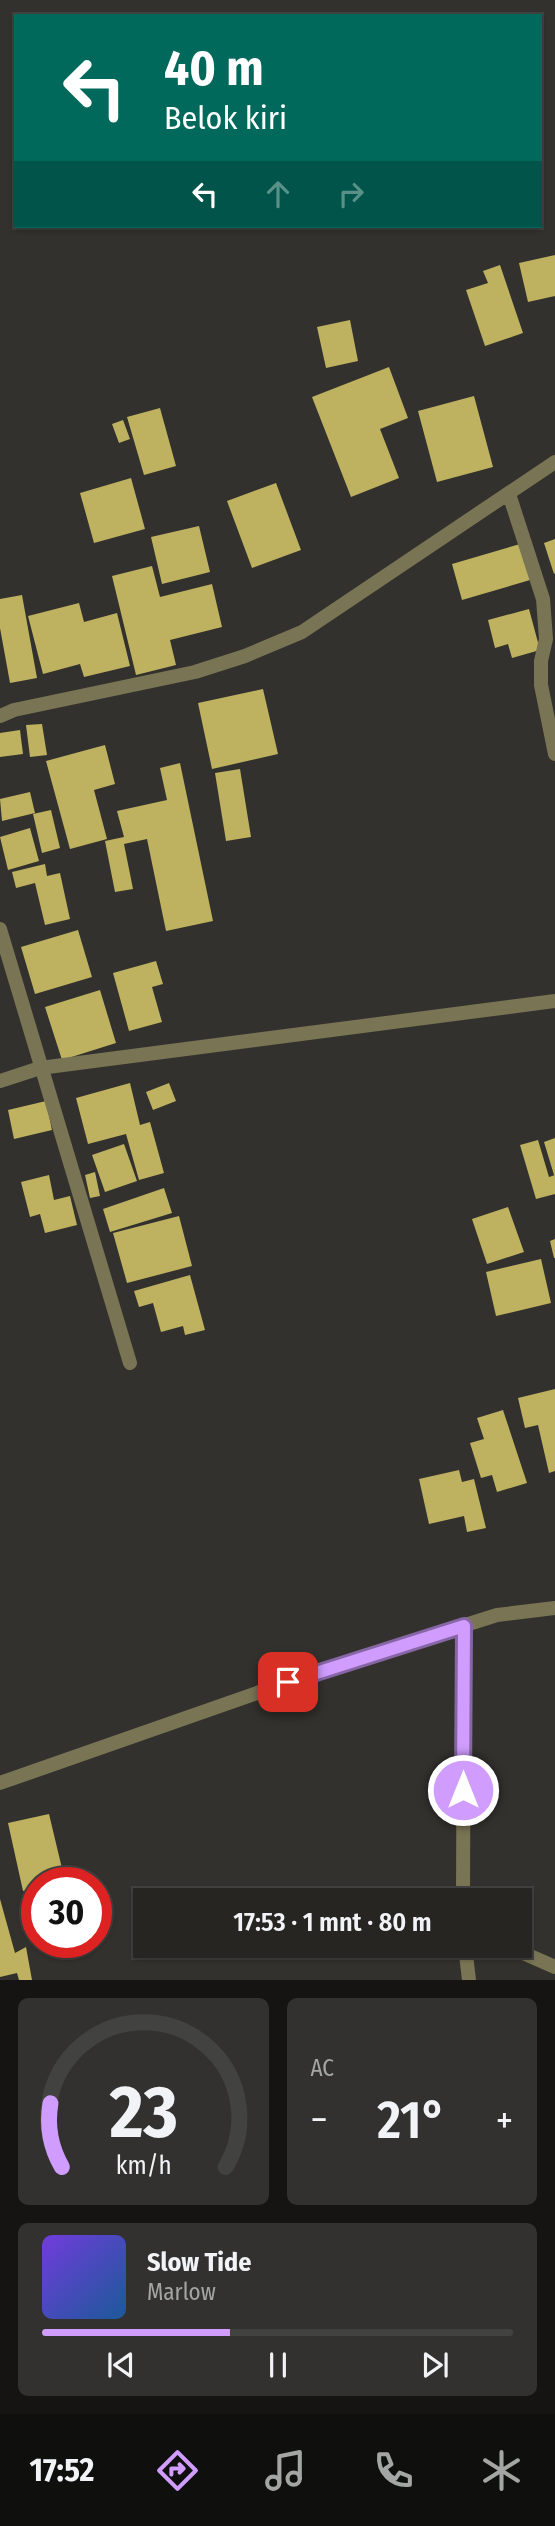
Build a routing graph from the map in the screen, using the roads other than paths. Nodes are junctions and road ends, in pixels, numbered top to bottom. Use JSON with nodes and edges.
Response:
{"nodes":[{"id":1,"x":555,"y":463,"type":"edge"},
{"id":2,"x":509,"y":494,"type":"junction"},
{"id":3,"x":0,"y":716,"type":"edge"},
{"id":4,"x":555,"y":754,"type":"edge"},
{"id":5,"x":0,"y":929,"type":"edge"},
{"id":6,"x":555,"y":1000,"type":"edge"},
{"id":7,"x":40,"y":1068,"type":"junction"},
{"id":8,"x":0,"y":1080,"type":"edge"},
{"id":9,"x":130,"y":1363,"type":"dead end"},
{"id":10,"x":555,"y":1608,"type":"edge"},
{"id":11,"x":464,"y":1626,"type":"junction"},
{"id":12,"x":0,"y":1783,"type":"edge"},
{"id":13,"x":463,"y":1888,"type":"edge"},
{"id":14,"x":532,"y":1957,"type":"edge"},
{"id":15,"x":466,"y":1958,"type":"edge"},
{"id":16,"x":555,"y":1967,"type":"edge"},
{"id":17,"x":469,"y":1980,"type":"edge"}],
"edges":[{"from":1,"to":2,"type":"street"},
{"from":2,"to":3,"type":"street"},
{"from":2,"to":4,"type":"street"},
{"from":5,"to":7,"type":"street"},
{"from":6,"to":7,"type":"street"},
{"from":7,"to":8,"type":"street"},
{"from":7,"to":9,"type":"street"},
{"from":10,"to":11,"type":"street"},
{"from":11,"to":12,"type":"street"},
{"from":11,"to":13,"type":"street"},
{"from":14,"to":16,"type":"street"},
{"from":15,"to":17,"type":"street"}]}
